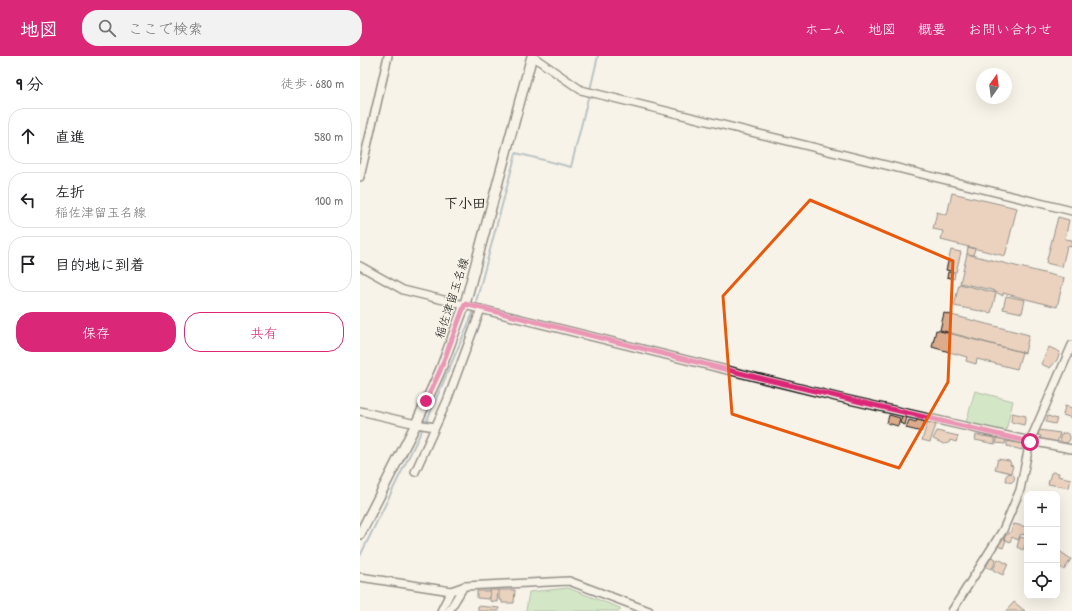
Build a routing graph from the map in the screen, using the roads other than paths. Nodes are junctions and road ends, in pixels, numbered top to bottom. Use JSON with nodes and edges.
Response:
{"nodes":[{"id":1,"x":388,"y":56,"type":"edge"},
{"id":2,"x":532,"y":56,"type":"edge"},
{"id":3,"x":360,"y":177,"type":"edge"},
{"id":4,"x":1072,"y":211,"type":"edge"},
{"id":5,"x":360,"y":266,"type":"edge"},
{"id":6,"x":466,"y":304,"type":"junction"},
{"id":7,"x":481,"y":309,"type":"junction"},
{"id":8,"x":1072,"y":345,"type":"edge"},
{"id":9,"x":360,"y":411,"type":"edge"},
{"id":10,"x":416,"y":424,"type":"junction"},
{"id":11,"x":435,"y":427,"type":"junction"},
{"id":12,"x":1030,"y":442,"type":"junction"},
{"id":13,"x":1072,"y":449,"type":"edge"},
{"id":14,"x":415,"y":472,"type":"dead end"},
{"id":15,"x":360,"y":534,"type":"edge"},
{"id":16,"x":360,"y":577,"type":"edge"},
{"id":17,"x":464,"y":586,"type":"junction"},
{"id":18,"x":451,"y":591,"type":"junction"},
{"id":19,"x":441,"y":611,"type":"edge"},
{"id":20,"x":449,"y":611,"type":"edge"},
{"id":21,"x":649,"y":611,"type":"edge"},
{"id":22,"x":952,"y":611,"type":"edge"}],
"edges":[{"from":1,"to":3,"type":"street"},
{"from":2,"to":4,"type":"street"},
{"from":2,"to":6,"type":"main road","name":"稲佐津留玉名線"},
{"from":5,"to":6,"type":"street"},
{"from":6,"to":7,"type":"street"},
{"from":6,"to":10,"type":"main road","name":"稲佐津留玉名線"},
{"from":7,"to":11,"type":"street"},
{"from":7,"to":12,"type":"street"},
{"from":8,"to":12,"type":"street"},
{"from":9,"to":10,"type":"street"},
{"from":10,"to":11,"type":"street"},
{"from":10,"to":15,"type":"main road","name":"稲佐津留玉名線"},
{"from":11,"to":14,"type":"street"},
{"from":12,"to":13,"type":"street"},
{"from":12,"to":22,"type":"street"},
{"from":16,"to":18,"type":"street"},
{"from":17,"to":18,"type":"street"},
{"from":17,"to":20,"type":"street"},
{"from":17,"to":21,"type":"street"},
{"from":18,"to":19,"type":"street"}]}
